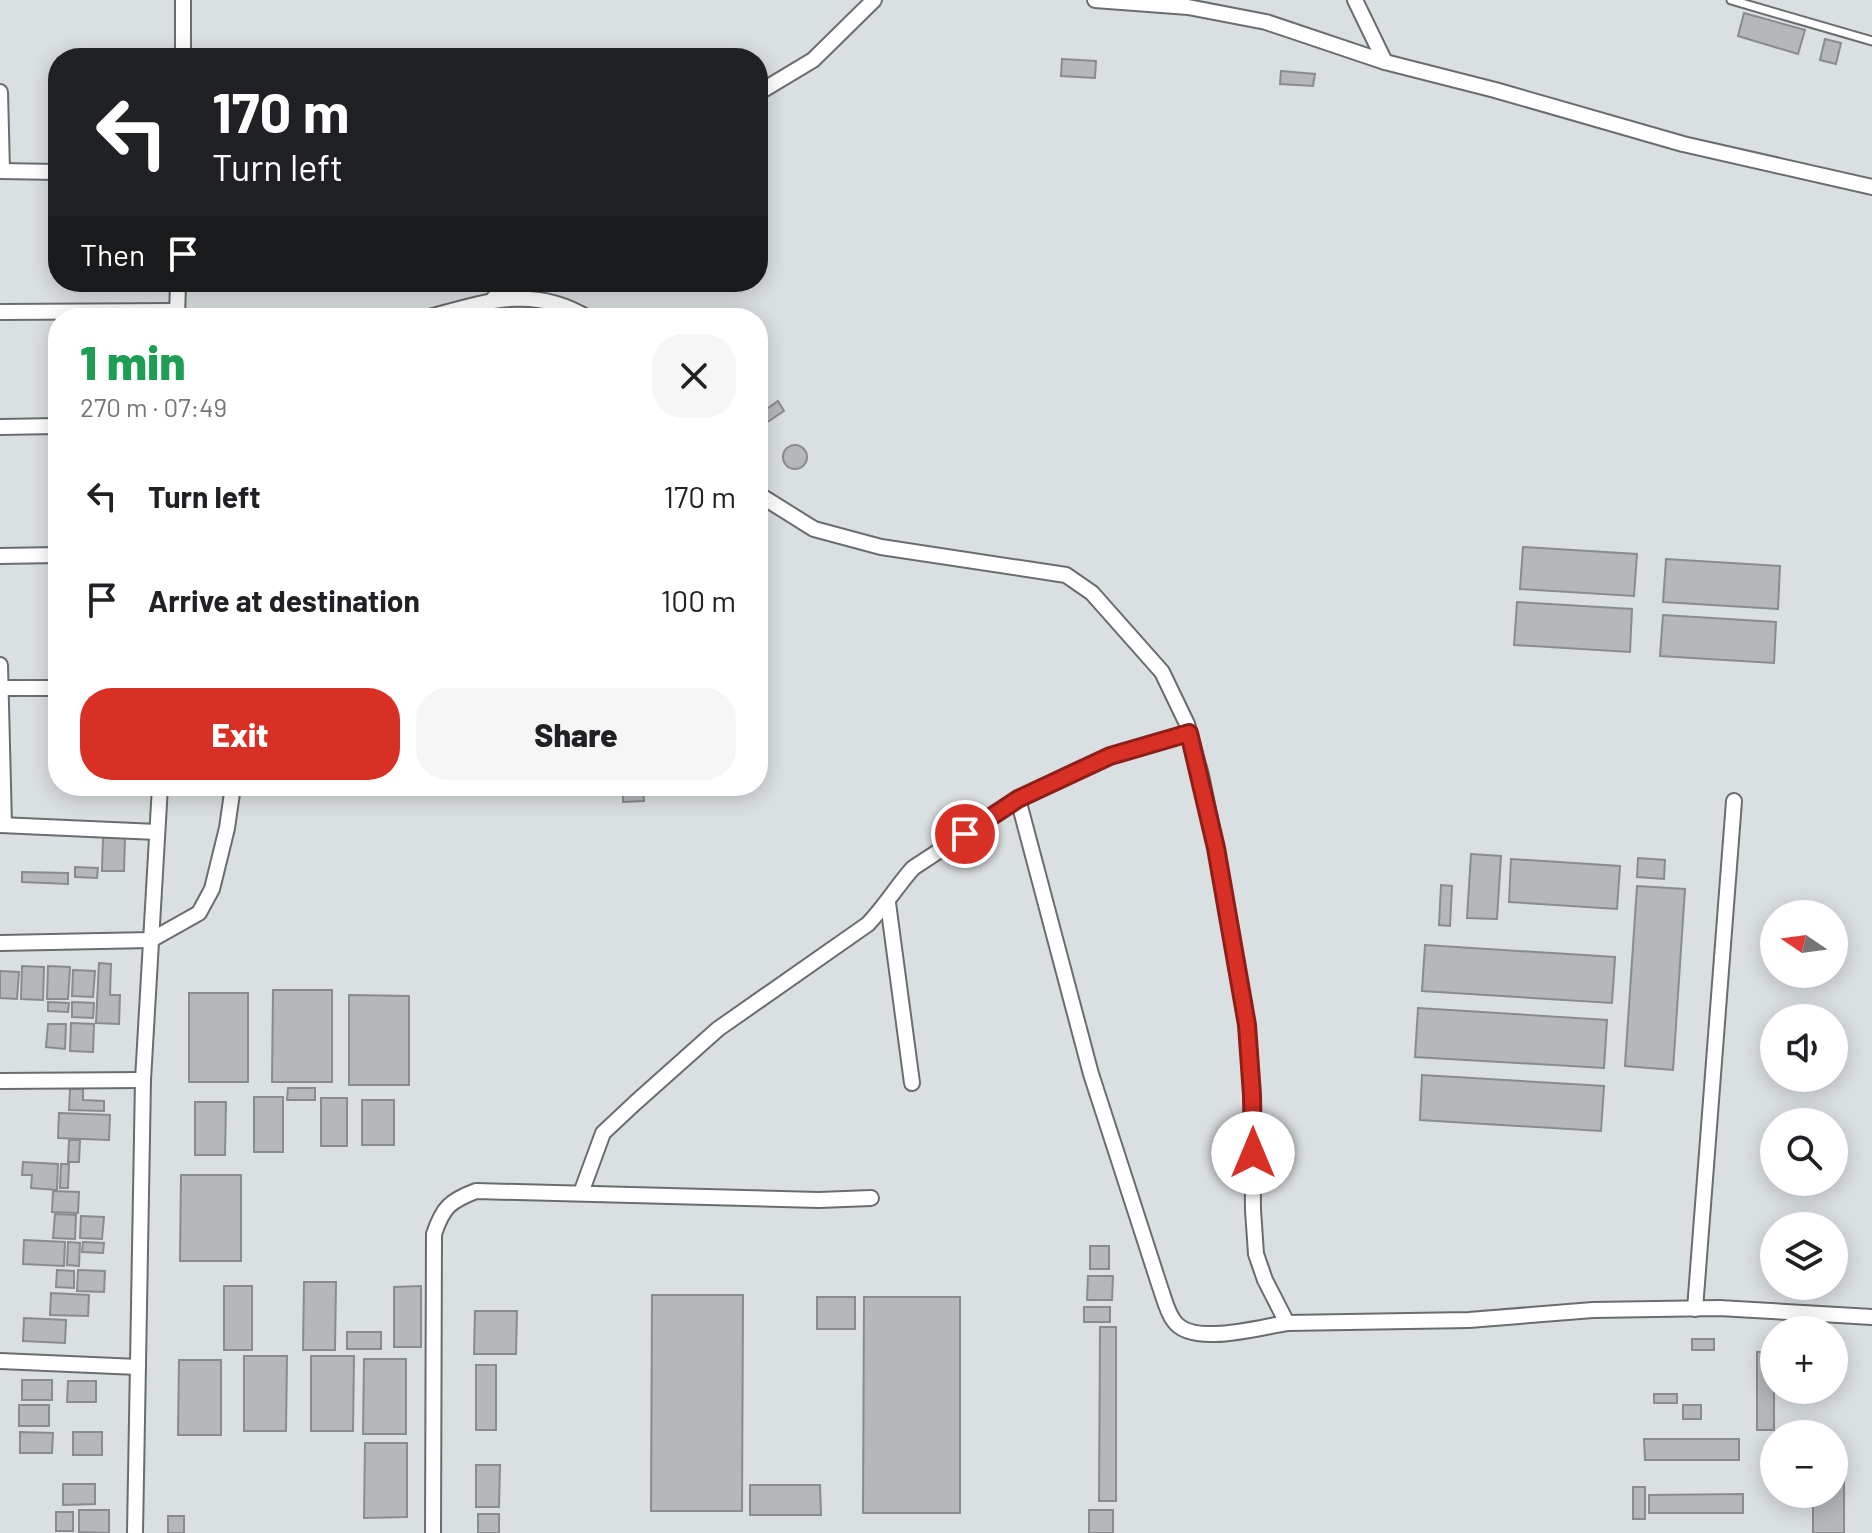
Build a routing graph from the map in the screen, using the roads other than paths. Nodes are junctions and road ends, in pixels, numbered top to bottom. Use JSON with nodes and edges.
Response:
{"nodes":[{"id":1,"x":183,"y":0,"type":"edge"},
{"id":2,"x":874,"y":0,"type":"edge"},
{"id":3,"x":1095,"y":0,"type":"edge"},
{"id":4,"x":1355,"y":0,"type":"edge"},
{"id":5,"x":1731,"y":0,"type":"edge"},
{"id":6,"x":1872,"y":41,"type":"edge"},
{"id":7,"x":183,"y":48,"type":"edge"},
{"id":8,"x":1385,"y":62,"type":"junction"},
{"id":9,"x":768,"y":87,"type":"edge"},
{"id":10,"x":0,"y":92,"type":"edge"},
{"id":11,"x":1,"y":171,"type":"edge"},
{"id":12,"x":48,"y":172,"type":"edge"},
{"id":13,"x":1872,"y":187,"type":"edge"},
{"id":14,"x":502,"y":292,"type":"edge"},
{"id":15,"x":492,"y":299,"type":"junction"},
{"id":16,"x":461,"y":308,"type":"edge"},
{"id":17,"x":566,"y":308,"type":"edge"},
{"id":18,"x":0,"y":312,"type":"edge"},
{"id":19,"x":48,"y":313,"type":"edge"},
{"id":20,"x":48,"y":426,"type":"edge"},
{"id":21,"x":0,"y":427,"type":"edge"},
{"id":22,"x":768,"y":500,"type":"edge"},
{"id":23,"x":48,"y":555,"type":"edge"},
{"id":24,"x":0,"y":556,"type":"edge"},
{"id":25,"x":0,"y":665,"type":"edge"},
{"id":26,"x":1,"y":688,"type":"edge"},
{"id":27,"x":48,"y":688,"type":"edge"},
{"id":28,"x":1189,"y":733,"type":"junction"},
{"id":29,"x":159,"y":796,"type":"edge"},
{"id":30,"x":232,"y":796,"type":"edge"},
{"id":31,"x":1018,"y":799,"type":"junction"},
{"id":32,"x":1734,"y":801,"type":"dead end"},
{"id":33,"x":2,"y":825,"type":"edge"},
{"id":34,"x":157,"y":832,"type":"junction"},
{"id":35,"x":888,"y":903,"type":"junction"},
{"id":36,"x":151,"y":940,"type":"junction"},
{"id":37,"x":0,"y":943,"type":"edge"},
{"id":38,"x":143,"y":1080,"type":"junction"},
{"id":39,"x":0,"y":1081,"type":"edge"},
{"id":40,"x":912,"y":1083,"type":"dead end"},
{"id":41,"x":581,"y":1193,"type":"junction"},
{"id":42,"x":871,"y":1198,"type":"dead end"},
{"id":43,"x":1695,"y":1309,"type":"junction"},
{"id":44,"x":1872,"y":1317,"type":"edge"},
{"id":45,"x":1287,"y":1323,"type":"junction"},
{"id":46,"x":0,"y":1361,"type":"edge"},
{"id":47,"x":138,"y":1367,"type":"junction"},
{"id":48,"x":135,"y":1533,"type":"edge"},
{"id":49,"x":433,"y":1533,"type":"edge"}],
"edges":[{"from":1,"to":7,"type":"street"},
{"from":2,"to":9,"type":"street"},
{"from":3,"to":8,"type":"street"},
{"from":4,"to":8,"type":"street"},
{"from":5,"to":6,"type":"lane"},
{"from":8,"to":13,"type":"street"},
{"from":10,"to":11,"type":"street"},
{"from":11,"to":12,"type":"street"},
{"from":14,"to":15,"type":"street"},
{"from":15,"to":16,"type":"street"},
{"from":15,"to":17,"type":"street"},
{"from":18,"to":19,"type":"street"},
{"from":20,"to":21,"type":"street"},
{"from":22,"to":28,"type":"street"},
{"from":23,"to":24,"type":"street"},
{"from":25,"to":26,"type":"street"},
{"from":26,"to":27,"type":"street"},
{"from":26,"to":33,"type":"street"},
{"from":28,"to":31,"type":"street"},
{"from":28,"to":45,"type":"street"},
{"from":29,"to":34,"type":"street"},
{"from":30,"to":36,"type":"street"},
{"from":31,"to":35,"type":"street"},
{"from":31,"to":45,"type":"street"},
{"from":32,"to":43,"type":"street"},
{"from":33,"to":34,"type":"street"},
{"from":34,"to":36,"type":"street"},
{"from":35,"to":40,"type":"street"},
{"from":35,"to":41,"type":"street"},
{"from":36,"to":37,"type":"street"},
{"from":36,"to":38,"type":"street"},
{"from":38,"to":39,"type":"street"},
{"from":38,"to":47,"type":"street"},
{"from":41,"to":42,"type":"street"},
{"from":41,"to":49,"type":"street"},
{"from":43,"to":44,"type":"street"},
{"from":43,"to":45,"type":"street"},
{"from":46,"to":47,"type":"street"},
{"from":47,"to":48,"type":"street"}]}
